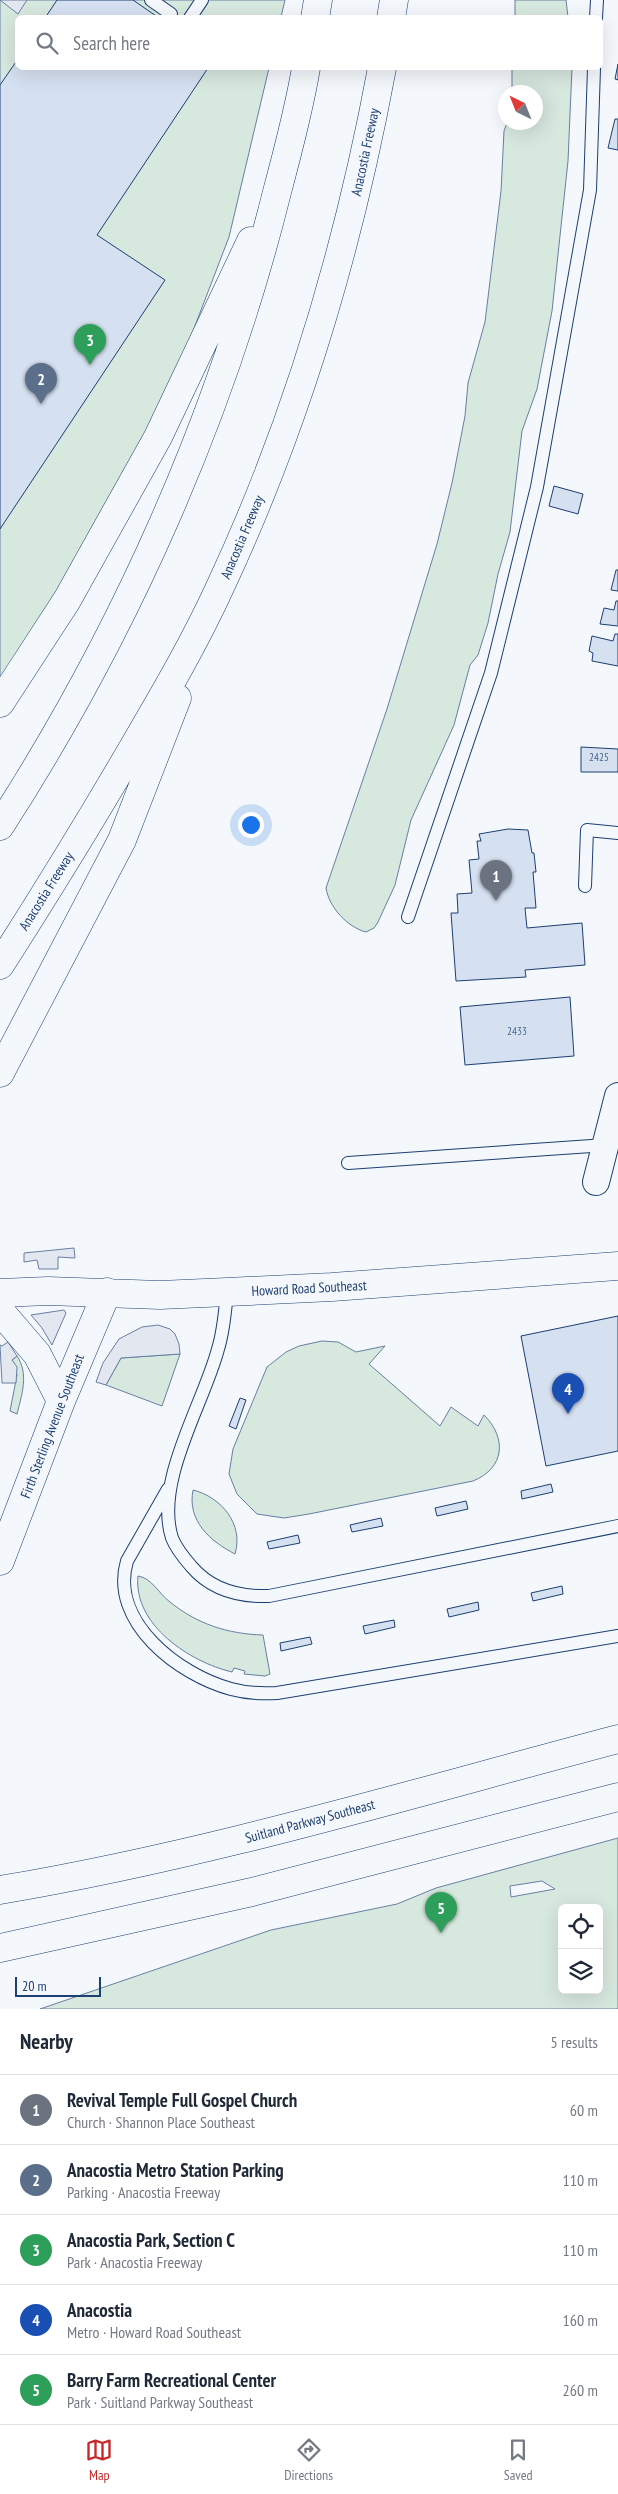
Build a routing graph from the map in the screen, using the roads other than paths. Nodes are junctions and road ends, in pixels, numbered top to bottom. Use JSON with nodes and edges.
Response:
{"nodes":[{"id":1,"x":151,"y":0,"type":"edge"},
{"id":2,"x":202,"y":0,"type":"edge"},
{"id":3,"x":318,"y":0,"type":"edge"},
{"id":4,"x":394,"y":0,"type":"edge"},
{"id":5,"x":597,"y":0,"type":"edge"},
{"id":6,"x":171,"y":14,"type":"dead end"},
{"id":7,"x":192,"y":15,"type":"edge"},
{"id":8,"x":316,"y":15,"type":"edge"},
{"id":9,"x":392,"y":15,"type":"edge"},
{"id":10,"x":596,"y":15,"type":"edge"},
{"id":11,"x":306,"y":70,"type":"edge"},
{"id":12,"x":382,"y":70,"type":"edge"},
{"id":13,"x":594,"y":70,"type":"edge"},
{"id":14,"x":281,"y":176,"type":"junction"},
{"id":15,"x":221,"y":587,"type":"junction"},
{"id":16,"x":0,"y":702,"type":"edge"},
{"id":17,"x":0,"y":826,"type":"edge"},
{"id":18,"x":618,"y":833,"type":"edge"},
{"id":19,"x":585,"y":886,"type":"dead end"},
{"id":20,"x":408,"y":918,"type":"dead end"},
{"id":21,"x":0,"y":965,"type":"edge"},
{"id":22,"x":0,"y":1073,"type":"edge"},
{"id":23,"x":618,"y":1096,"type":"edge"},
{"id":24,"x":606,"y":1145,"type":"junction"},
{"id":25,"x":348,"y":1163,"type":"dead end"},
{"id":26,"x":596,"y":1182,"type":"dead end"},
{"id":27,"x":618,"y":1266,"type":"edge"},
{"id":28,"x":107,"y":1292,"type":"junction"},
{"id":29,"x":227,"y":1292,"type":"junction"},
{"id":30,"x":0,"y":1293,"type":"edge"},
{"id":31,"x":0,"y":1311,"type":"edge"},
{"id":32,"x":61,"y":1400,"type":"junction"},
{"id":33,"x":172,"y":1482,"type":"junction"},
{"id":34,"x":618,"y":1526,"type":"edge"},
{"id":35,"x":0,"y":1561,"type":"edge"},
{"id":36,"x":618,"y":1636,"type":"edge"},
{"id":37,"x":618,"y":1739,"type":"edge"},
{"id":38,"x":618,"y":1797,"type":"edge"},
{"id":39,"x":0,"y":1890,"type":"edge"},
{"id":40,"x":0,"y":1948,"type":"edge"}],
"edges":[{"from":1,"to":6,"type":"lane"},
{"from":2,"to":7,"type":"lane"},
{"from":3,"to":8,"type":"main road"},
{"from":4,"to":9,"type":"main road"},
{"from":5,"to":10,"type":"lane"},
{"from":11,"to":14,"type":"main road"},
{"from":12,"to":15,"type":"main road","name":"Anacostia Freeway"},
{"from":13,"to":20,"type":"lane"},
{"from":14,"to":16,"type":"main road"},
{"from":14,"to":17,"type":"main road"},
{"from":15,"to":21,"type":"main road","name":"Anacostia Freeway"},
{"from":15,"to":22,"type":"main road"},
{"from":18,"to":19,"type":"lane"},
{"from":23,"to":24,"type":"street"},
{"from":24,"to":25,"type":"lane"},
{"from":24,"to":26,"type":"street"},
{"from":27,"to":29,"type":"main road","name":"Howard Road Southeast"},
{"from":28,"to":29,"type":"main road","name":"Howard Road Southeast"},
{"from":28,"to":30,"type":"main road","name":"Howard Road Southeast"},
{"from":28,"to":32,"type":"main road","name":"Firth Sterling Avenue Southeast"},
{"from":29,"to":33,"type":"lane"},
{"from":31,"to":32,"type":"main road"},
{"from":32,"to":35,"type":"main road","name":"Firth Sterling Avenue Southeast"},
{"from":33,"to":34,"type":"lane"},
{"from":33,"to":36,"type":"lane"},
{"from":37,"to":39,"type":"main road","name":"Suitland Parkway Southeast"},
{"from":38,"to":40,"type":"main road"}]}
